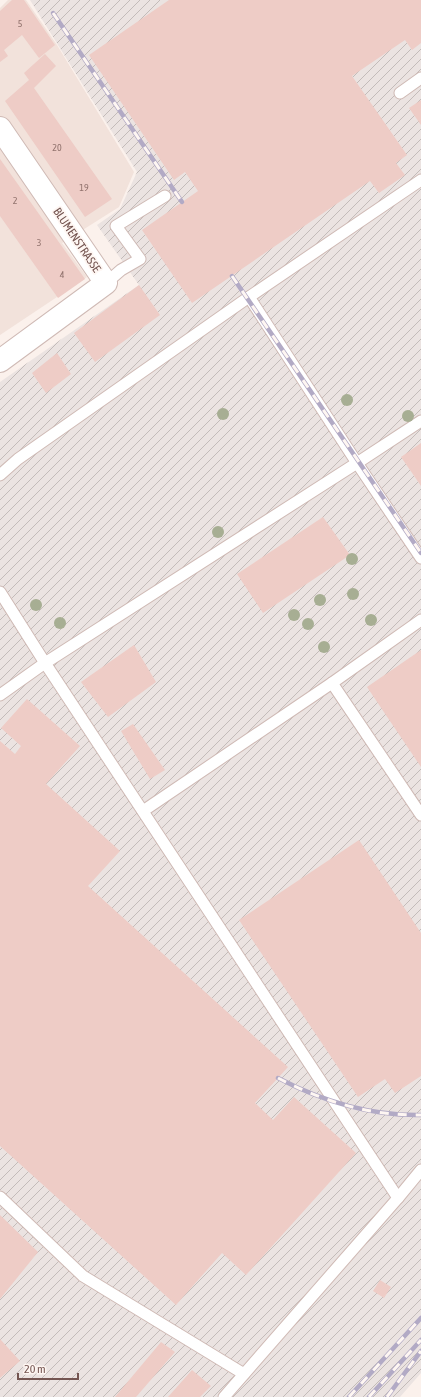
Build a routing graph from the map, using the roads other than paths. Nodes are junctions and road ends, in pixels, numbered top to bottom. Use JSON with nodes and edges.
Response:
{"nodes":[{"id":1,"x":421,"y":78,"type":"edge"},
{"id":2,"x":400,"y":93,"type":"dead end"},
{"id":3,"x":0,"y":128,"type":"edge"},
{"id":4,"x":421,"y":180,"type":"edge"},
{"id":5,"x":165,"y":196,"type":"dead end"},
{"id":6,"x":106,"y":283,"type":"junction"},
{"id":7,"x":249,"y":297,"type":"junction"},
{"id":8,"x":0,"y":361,"type":"edge"},
{"id":9,"x":421,"y":420,"type":"edge"},
{"id":10,"x":357,"y":463,"type":"junction"},
{"id":11,"x":0,"y":475,"type":"edge"},
{"id":12,"x":421,"y":558,"type":"edge"},
{"id":13,"x":0,"y":592,"type":"edge"},
{"id":14,"x":421,"y":620,"type":"edge"},
{"id":15,"x":45,"y":663,"type":"junction"},
{"id":16,"x":332,"y":683,"type":"junction"},
{"id":17,"x":0,"y":695,"type":"edge"},
{"id":18,"x":143,"y":811,"type":"junction"},
{"id":19,"x":421,"y":815,"type":"edge"},
{"id":20,"x":421,"y":1170,"type":"edge"},
{"id":21,"x":0,"y":1197,"type":"edge"},
{"id":22,"x":398,"y":1198,"type":"junction"},
{"id":23,"x":244,"y":1374,"type":"junction"},
{"id":24,"x":224,"y":1397,"type":"edge"}],
"edges":[{"from":1,"to":2,"type":"lane"},
{"from":3,"to":6,"type":"street","name":"BLUMENSTRASSE"},
{"from":4,"to":7,"type":"lane"},
{"from":5,"to":6,"type":"lane"},
{"from":6,"to":8,"type":"street","name":"BLUMENSTRASSE"},
{"from":7,"to":10,"type":"lane"},
{"from":7,"to":11,"type":"lane"},
{"from":9,"to":10,"type":"lane"},
{"from":10,"to":12,"type":"lane"},
{"from":10,"to":15,"type":"lane"},
{"from":13,"to":15,"type":"lane"},
{"from":14,"to":16,"type":"lane"},
{"from":15,"to":17,"type":"lane"},
{"from":15,"to":18,"type":"lane"},
{"from":16,"to":18,"type":"lane"},
{"from":16,"to":19,"type":"lane"},
{"from":18,"to":22,"type":"lane"},
{"from":20,"to":22,"type":"lane"},
{"from":21,"to":23,"type":"lane"},
{"from":22,"to":23,"type":"lane"},
{"from":23,"to":24,"type":"lane"}]}
